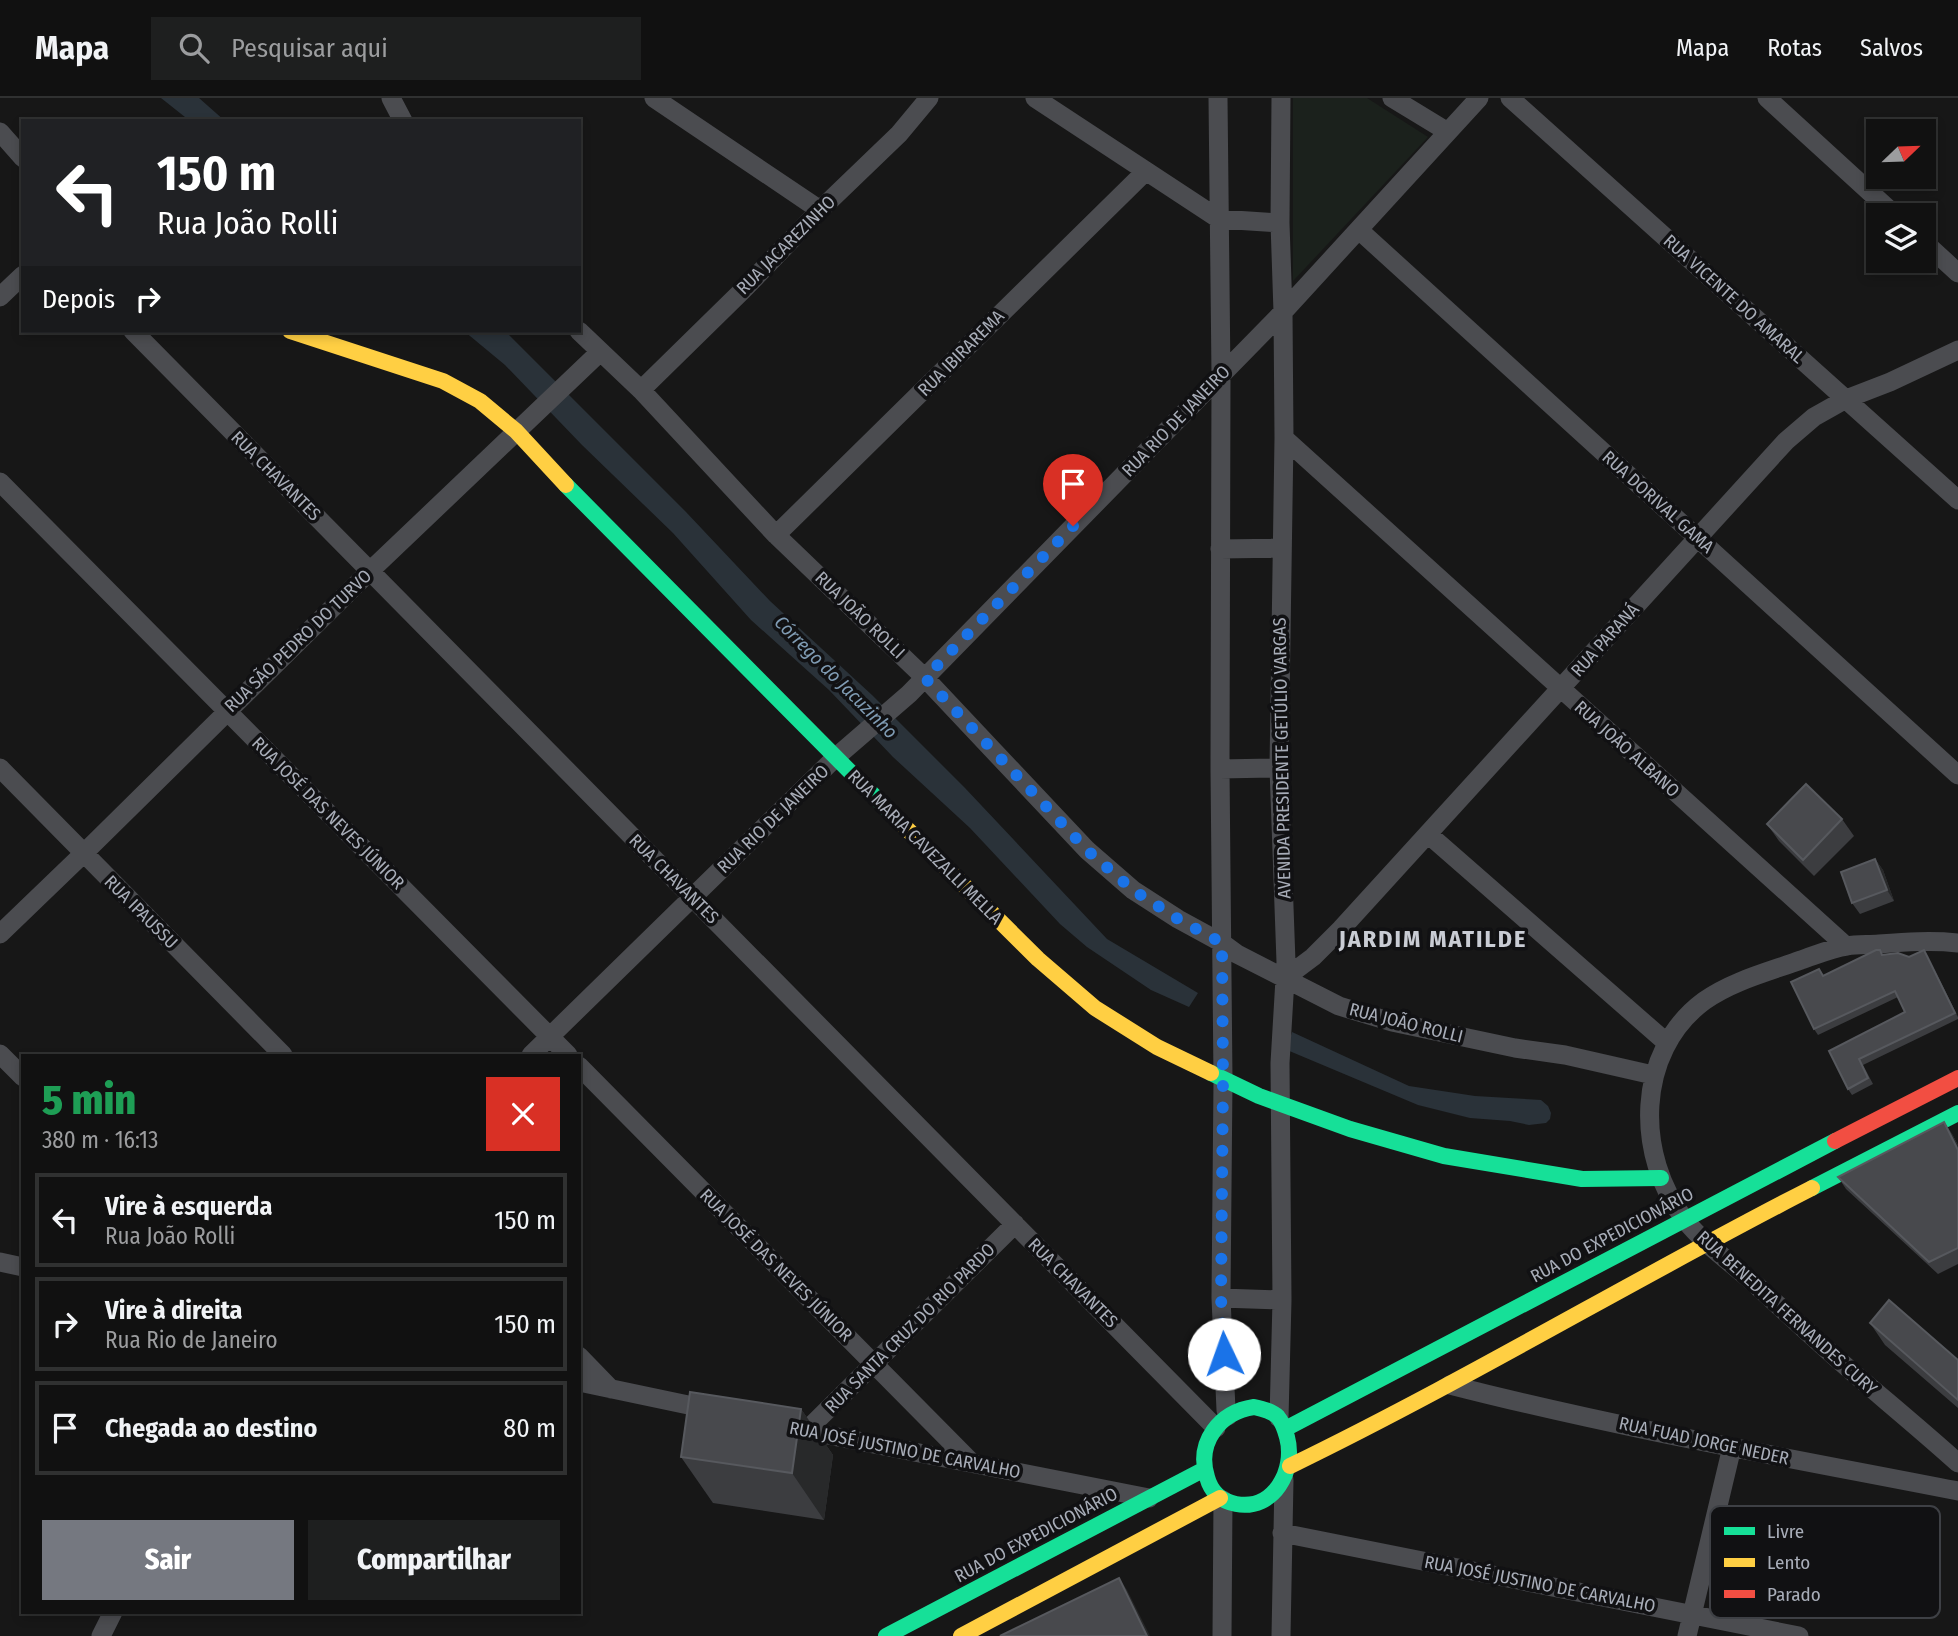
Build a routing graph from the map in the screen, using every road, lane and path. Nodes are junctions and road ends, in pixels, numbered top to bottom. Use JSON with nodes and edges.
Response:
{"nodes":[{"id":1,"x":391,"y":98,"type":"edge"},
{"id":2,"x":654,"y":98,"type":"edge"},
{"id":3,"x":929,"y":98,"type":"edge"},
{"id":4,"x":1035,"y":98,"type":"edge"},
{"id":5,"x":1219,"y":98,"type":"edge"},
{"id":6,"x":1282,"y":98,"type":"edge"},
{"id":7,"x":1392,"y":98,"type":"edge"},
{"id":8,"x":1479,"y":98,"type":"edge"},
{"id":9,"x":1510,"y":98,"type":"edge"},
{"id":10,"x":1767,"y":98,"type":"edge"},
{"id":11,"x":402,"y":119,"type":"edge"},
{"id":12,"x":1448,"y":132,"type":"junction"},
{"id":13,"x":4,"y":137,"type":"edge"},
{"id":14,"x":21,"y":156,"type":"edge"},
{"id":15,"x":1146,"y":171,"type":"junction"},
{"id":16,"x":1882,"y":203,"type":"edge"},
{"id":17,"x":820,"y":210,"type":"junction"},
{"id":18,"x":1219,"y":219,"type":"junction"},
{"id":19,"x":1280,"y":223,"type":"junction"},
{"id":20,"x":1359,"y":230,"type":"junction"},
{"id":21,"x":1936,"y":253,"type":"edge"},
{"id":22,"x":1958,"y":273,"type":"edge"},
{"id":23,"x":21,"y":277,"type":"edge"},
{"id":24,"x":0,"y":297,"type":"edge"},
{"id":25,"x":1283,"y":312,"type":"junction"},
{"id":26,"x":135,"y":333,"type":"edge"},
{"id":27,"x":296,"y":333,"type":"edge"},
{"id":28,"x":581,"y":333,"type":"edge"},
{"id":29,"x":1958,"y":350,"type":"edge"},
{"id":30,"x":600,"y":352,"type":"junction"},
{"id":31,"x":1221,"y":375,"type":"junction"},
{"id":32,"x":641,"y":390,"type":"junction"},
{"id":33,"x":1846,"y":399,"type":"junction"},
{"id":34,"x":516,"y":431,"type":"junction"},
{"id":35,"x":1284,"y":438,"type":"junction"},
{"id":36,"x":0,"y":482,"type":"edge"},
{"id":37,"x":1958,"y":500,"type":"edge"},
{"id":38,"x":776,"y":535,"type":"junction"},
{"id":39,"x":1698,"y":538,"type":"junction"},
{"id":40,"x":1281,"y":548,"type":"junction"},
{"id":41,"x":1220,"y":549,"type":"junction"},
{"id":42,"x":370,"y":570,"type":"junction"},
{"id":43,"x":925,"y":678,"type":"junction"},
{"id":44,"x":1561,"y":689,"type":"junction"},
{"id":45,"x":227,"y":711,"type":"junction"},
{"id":46,"x":835,"y":758,"type":"junction"},
{"id":47,"x":0,"y":768,"type":"edge"},
{"id":48,"x":1279,"y":768,"type":"junction"},
{"id":49,"x":1220,"y":769,"type":"junction"},
{"id":50,"x":1958,"y":775,"type":"edge"},
{"id":51,"x":1429,"y":834,"type":"junction"},
{"id":52,"x":83,"y":854,"type":"junction"},
{"id":53,"x":692,"y":897,"type":"junction"},
{"id":54,"x":0,"y":934,"type":"edge"},
{"id":55,"x":1956,"y":939,"type":"edge"},
{"id":56,"x":1222,"y":943,"type":"junction"},
{"id":57,"x":1846,"y":946,"type":"junction"},
{"id":58,"x":1285,"y":978,"type":"junction"},
{"id":59,"x":549,"y":1036,"type":"junction"},
{"id":60,"x":1667,"y":1043,"type":"junction"},
{"id":61,"x":0,"y":1054,"type":"edge"},
{"id":62,"x":282,"y":1054,"type":"edge"},
{"id":63,"x":532,"y":1054,"type":"edge"},
{"id":64,"x":567,"y":1054,"type":"edge"},
{"id":65,"x":581,"y":1068,"type":"edge"},
{"id":66,"x":21,"y":1075,"type":"edge"},
{"id":67,"x":1653,"y":1075,"type":"junction"},
{"id":68,"x":1958,"y":1078,"type":"edge"},
{"id":69,"x":1223,"y":1080,"type":"junction"},
{"id":70,"x":1280,"y":1104,"type":"junction"},
{"id":71,"x":1958,"y":1113,"type":"edge"},
{"id":72,"x":1854,"y":1131,"type":"junction"},
{"id":73,"x":1869,"y":1158,"type":"junction"},
{"id":74,"x":1661,"y":1178,"type":"junction"},
{"id":75,"x":1684,"y":1219,"type":"junction"},
{"id":76,"x":1015,"y":1224,"type":"junction"},
{"id":77,"x":1707,"y":1243,"type":"junction"},
{"id":78,"x":0,"y":1262,"type":"edge"},
{"id":79,"x":21,"y":1267,"type":"edge"},
{"id":80,"x":1221,"y":1298,"type":"junction"},
{"id":81,"x":1282,"y":1300,"type":"junction"},
{"id":82,"x":1493,"y":1340,"type":"junction"},
{"id":83,"x":581,"y":1358,"type":"edge"},
{"id":84,"x":874,"y":1364,"type":"junction"},
{"id":85,"x":581,"y":1382,"type":"edge"},
{"id":86,"x":1450,"y":1385,"type":"junction"},
{"id":87,"x":611,"y":1389,"type":"junction"},
{"id":88,"x":728,"y":1414,"type":"edge"},
{"id":89,"x":1222,"y":1422,"type":"junction"},
{"id":90,"x":1282,"y":1423,"type":"junction"},
{"id":91,"x":780,"y":1425,"type":"edge"},
{"id":92,"x":806,"y":1431,"type":"junction"},
{"id":93,"x":1732,"y":1447,"type":"junction"},
{"id":94,"x":972,"y":1463,"type":"junction"},
{"id":95,"x":1958,"y":1463,"type":"edge"},
{"id":96,"x":1204,"y":1471,"type":"junction"},
{"id":97,"x":1287,"y":1473,"type":"junction"},
{"id":98,"x":1958,"y":1491,"type":"edge"},
{"id":99,"x":1149,"y":1498,"type":"junction"},
{"id":100,"x":1222,"y":1499,"type":"junction"},
{"id":101,"x":1718,"y":1506,"type":"edge"},
{"id":102,"x":1282,"y":1533,"type":"junction"},
{"id":103,"x":1710,"y":1537,"type":"edge"},
{"id":104,"x":112,"y":1614,"type":"edge"},
{"id":105,"x":1691,"y":1615,"type":"junction"},
{"id":106,"x":101,"y":1636,"type":"edge"},
{"id":107,"x":886,"y":1636,"type":"edge"},
{"id":108,"x":961,"y":1636,"type":"edge"},
{"id":109,"x":1222,"y":1636,"type":"edge"},
{"id":110,"x":1280,"y":1636,"type":"edge"},
{"id":111,"x":1687,"y":1636,"type":"edge"},
{"id":112,"x":1799,"y":1636,"type":"edge"}],
"edges":[{"from":1,"to":11,"type":"street"},
{"from":2,"to":17,"type":"street"},
{"from":3,"to":17,"type":"street","name":"RUA JACAREZINHO"},
{"from":4,"to":15,"type":"street"},
{"from":5,"to":18,"type":"street"},
{"from":6,"to":19,"type":"street","name":"AVENIDA PRESIDENTE GETÚLIO VARGAS"},
{"from":7,"to":12,"type":"street"},
{"from":8,"to":12,"type":"street","name":"RUA RIO DE JANEIRO"},
{"from":9,"to":33,"type":"street","name":"RUA VICENTE DO AMARAL"},
{"from":10,"to":16,"type":"street"},
{"from":12,"to":20,"type":"street","name":"RUA RIO DE JANEIRO"},
{"from":13,"to":14,"type":"street"},
{"from":15,"to":18,"type":"street"},
{"from":15,"to":38,"type":"street","name":"RUA IBIRAREMA"},
{"from":17,"to":32,"type":"street","name":"RUA JACAREZINHO"},
{"from":18,"to":19,"type":"street"},
{"from":18,"to":31,"type":"street"},
{"from":19,"to":25,"type":"street","name":"AVENIDA PRESIDENTE GETÚLIO VARGAS"},
{"from":20,"to":25,"type":"street","name":"RUA RIO DE JANEIRO"},
{"from":20,"to":39,"type":"street","name":"RUA DORIVAL GAMA"},
{"from":21,"to":22,"type":"street"},
{"from":23,"to":24,"type":"street"},
{"from":25,"to":31,"type":"street","name":"RUA RIO DE JANEIRO"},
{"from":25,"to":35,"type":"street","name":"AVENIDA PRESIDENTE GETÚLIO VARGAS"},
{"from":26,"to":42,"type":"street","name":"RUA CHAVANTES"},
{"from":27,"to":34,"type":"main road","name":"RUA MARIA CAVEZALLI MELLA"},
{"from":28,"to":30,"type":"street","name":"RUA JOÃO ROLLI"},
{"from":29,"to":33,"type":"street","name":"RUA PARANÁ"},
{"from":30,"to":32,"type":"street","name":"RUA JOÃO ROLLI"},
{"from":30,"to":34,"type":"street","name":"RUA SÃO PEDRO DO TURVO"},
{"from":31,"to":41,"type":"street"},
{"from":31,"to":43,"type":"street","name":"RUA RIO DE JANEIRO"},
{"from":32,"to":38,"type":"street","name":"RUA JOÃO ROLLI"},
{"from":33,"to":37,"type":"street","name":"RUA VICENTE DO AMARAL"},
{"from":33,"to":39,"type":"street","name":"RUA PARANÁ"},
{"from":34,"to":42,"type":"street","name":"RUA SÃO PEDRO DO TURVO"},
{"from":34,"to":46,"type":"main road","name":"RUA MARIA CAVEZALLI MELLA"},
{"from":35,"to":40,"type":"street","name":"AVENIDA PRESIDENTE GETÚLIO VARGAS"},
{"from":35,"to":44,"type":"street","name":"RUA JOÃO ALBANO"},
{"from":36,"to":45,"type":"street","name":"RUA JOSÉ DAS NEVES JÚNIOR"},
{"from":38,"to":43,"type":"street","name":"RUA JOÃO ROLLI"},
{"from":39,"to":44,"type":"street","name":"RUA PARANÁ"},
{"from":39,"to":50,"type":"street","name":"RUA DORIVAL GAMA"},
{"from":40,"to":41,"type":"street"},
{"from":40,"to":48,"type":"street","name":"AVENIDA PRESIDENTE GETÚLIO VARGAS"},
{"from":41,"to":49,"type":"street"},
{"from":42,"to":45,"type":"street","name":"RUA SÃO PEDRO DO TURVO"},
{"from":42,"to":53,"type":"street","name":"RUA CHAVANTES"},
{"from":43,"to":46,"type":"street","name":"RUA RIO DE JANEIRO"},
{"from":43,"to":56,"type":"street","name":"RUA JOÃO ROLLI"},
{"from":44,"to":51,"type":"street","name":"RUA PARANÁ"},
{"from":44,"to":57,"type":"street","name":"RUA JOÃO ALBANO"},
{"from":45,"to":52,"type":"street","name":"RUA SÃO PEDRO DO TURVO"},
{"from":45,"to":59,"type":"street","name":"RUA JOSÉ DAS NEVES JÚNIOR"},
{"from":46,"to":53,"type":"street","name":"RUA RIO DE JANEIRO"},
{"from":46,"to":69,"type":"main road","name":"RUA MARIA CAVEZALLI MELLA"},
{"from":47,"to":52,"type":"street","name":"RUA IPAUSSU"},
{"from":48,"to":49,"type":"street"},
{"from":48,"to":58,"type":"street","name":"AVENIDA PRESIDENTE GETÚLIO VARGAS"},
{"from":49,"to":56,"type":"street"},
{"from":51,"to":58,"type":"street","name":"RUA PARANÁ"},
{"from":51,"to":60,"type":"street"},
{"from":52,"to":54,"type":"street","name":"RUA SÃO PEDRO DO TURVO"},
{"from":52,"to":62,"type":"street","name":"RUA IPAUSSU"},
{"from":53,"to":59,"type":"street","name":"RUA RIO DE JANEIRO"},
{"from":53,"to":76,"type":"street","name":"RUA CHAVANTES"},
{"from":55,"to":57,"type":"street","name":"RUA BENEDITA FERNANDES CURY"},
{"from":56,"to":58,"type":"street","name":"RUA JOÃO ROLLI"},
{"from":56,"to":69,"type":"street"},
{"from":57,"to":60,"type":"street","name":"RUA BENEDITA FERNANDES CURY"},
{"from":58,"to":67,"type":"street","name":"RUA JOÃO ROLLI"},
{"from":58,"to":70,"type":"street","name":"AVENIDA PRESIDENTE GETÚLIO VARGAS"},
{"from":59,"to":63,"type":"street","name":"RUA RIO DE JANEIRO"},
{"from":59,"to":64,"type":"street","name":"RUA JOSÉ DAS NEVES JÚNIOR"},
{"from":60,"to":67,"type":"street","name":"RUA BENEDITA FERNANDES CURY"},
{"from":61,"to":66,"type":"street"},
{"from":65,"to":84,"type":"street","name":"RUA JOSÉ DAS NEVES JÚNIOR"},
{"from":67,"to":74,"type":"street","name":"RUA BENEDITA FERNANDES CURY"},
{"from":68,"to":72,"type":"main road","name":"RUA DO EXPEDICIONÁRIO"},
{"from":69,"to":70,"type":"main road","name":"RUA MARIA CAVEZALLI MELLA"},
{"from":69,"to":80,"type":"street"},
{"from":70,"to":74,"type":"main road","name":"RUA MARIA CAVEZALLI MELLA"},
{"from":70,"to":81,"type":"street","name":"AVENIDA PRESIDENTE GETÚLIO VARGAS"},
{"from":71,"to":73,"type":"main road","name":"RUA DO EXPEDICIONÁRIO"},
{"from":72,"to":73,"type":"main road"},
{"from":72,"to":75,"type":"main road","name":"RUA DO EXPEDICIONÁRIO"},
{"from":73,"to":77,"type":"main road","name":"RUA DO EXPEDICIONÁRIO"},
{"from":74,"to":75,"type":"street","name":"RUA BENEDITA FERNANDES CURY"},
{"from":75,"to":77,"type":"street","name":"RUA BENEDITA FERNANDES CURY"},
{"from":75,"to":82,"type":"main road","name":"RUA DO EXPEDICIONÁRIO"},
{"from":76,"to":84,"type":"street","name":"RUA SANTA CRUZ DO RIO PARDO"},
{"from":76,"to":89,"type":"street","name":"RUA CHAVANTES"},
{"from":77,"to":82,"type":"main road","name":"RUA DO EXPEDICIONÁRIO"},
{"from":77,"to":95,"type":"street","name":"RUA BENEDITA FERNANDES CURY"},
{"from":78,"to":79,"type":"street"},
{"from":80,"to":81,"type":"street"},
{"from":80,"to":89,"type":"street"},
{"from":81,"to":90,"type":"street","name":"AVENIDA PRESIDENTE GETÚLIO VARGAS"},
{"from":82,"to":86,"type":"main road","name":"RUA DO EXPEDICIONÁRIO"},
{"from":82,"to":90,"type":"main road","name":"RUA DO EXPEDICIONÁRIO"},
{"from":83,"to":87,"type":"street"},
{"from":84,"to":92,"type":"street","name":"RUA SANTA CRUZ DO RIO PARDO"},
{"from":84,"to":94,"type":"street","name":"RUA JOSÉ DAS NEVES JÚNIOR"},
{"from":85,"to":87,"type":"street"},
{"from":86,"to":93,"type":"street","name":"RUA FUAD JORGE NEDER"},
{"from":86,"to":97,"type":"main road","name":"RUA DO EXPEDICIONÁRIO"},
{"from":87,"to":88,"type":"street"},
{"from":89,"to":90,"type":"main road"},
{"from":89,"to":96,"type":"main road"},
{"from":90,"to":97,"type":"main road"},
{"from":91,"to":92,"type":"street","name":"RUA JOSÉ JUSTINO DE CARVALHO"},
{"from":92,"to":94,"type":"street","name":"RUA JOSÉ JUSTINO DE CARVALHO"},
{"from":93,"to":98,"type":"street","name":"RUA FUAD JORGE NEDER"},
{"from":93,"to":101,"type":"street"},
{"from":94,"to":99,"type":"street","name":"RUA JOSÉ JUSTINO DE CARVALHO"},
{"from":96,"to":99,"type":"main road","name":"RUA DO EXPEDICIONÁRIO"},
{"from":96,"to":100,"type":"main road"},
{"from":97,"to":100,"type":"main road"},
{"from":97,"to":102,"type":"street"},
{"from":99,"to":107,"type":"main road","name":"RUA DO EXPEDICIONÁRIO"},
{"from":100,"to":108,"type":"main road"},
{"from":100,"to":109,"type":"street"},
{"from":102,"to":105,"type":"street","name":"RUA JOSÉ JUSTINO DE CARVALHO"},
{"from":102,"to":110,"type":"street"},
{"from":103,"to":105,"type":"street"},
{"from":104,"to":106,"type":"street"},
{"from":105,"to":111,"type":"street"},
{"from":105,"to":112,"type":"street","name":"RUA JOSÉ JUSTINO DE CARVALHO"}]}
